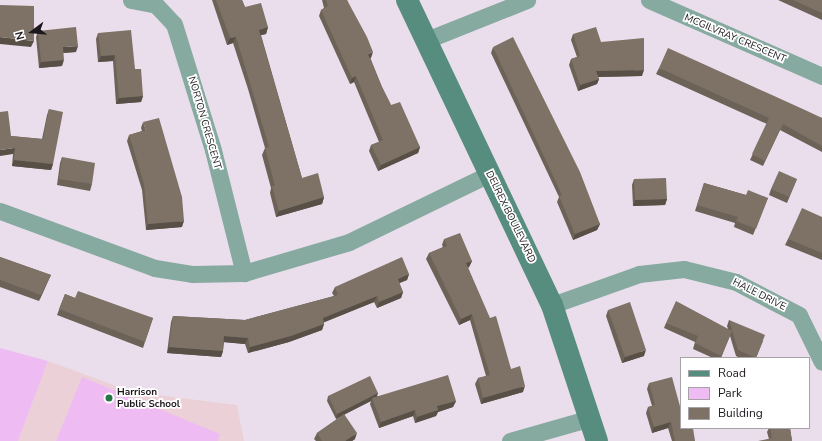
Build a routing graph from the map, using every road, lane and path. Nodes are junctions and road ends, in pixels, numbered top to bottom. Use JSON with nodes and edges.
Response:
{"nodes":[{"id":1,"x":130,"y":0,"type":"edge"},
{"id":2,"x":407,"y":0,"type":"edge"},
{"id":3,"x":527,"y":0,"type":"edge"},
{"id":4,"x":649,"y":0,"type":"edge"},
{"id":5,"x":424,"y":41,"type":"junction"},
{"id":6,"x":822,"y":76,"type":"edge"},
{"id":7,"x":489,"y":174,"type":"junction"},
{"id":8,"x":0,"y":211,"type":"edge"},
{"id":9,"x":244,"y":273,"type":"junction"},
{"id":10,"x":552,"y":305,"type":"junction"},
{"id":11,"x":822,"y":362,"type":"edge"},
{"id":12,"x":591,"y":418,"type":"junction"},
{"id":13,"x":510,"y":441,"type":"edge"},
{"id":14,"x":597,"y":441,"type":"edge"}],
"edges":[{"from":1,"to":9,"type":"street","name":"NORTON CRESCENT"},
{"from":2,"to":5,"type":"street","name":"DELREX BOULEVARD"},
{"from":3,"to":5,"type":"street"},
{"from":4,"to":6,"type":"street","name":"MCGILVRAY CRESCENT"},
{"from":5,"to":7,"type":"street","name":"DELREX BOULEVARD"},
{"from":7,"to":9,"type":"street"},
{"from":7,"to":10,"type":"street","name":"DELREX BOULEVARD"},
{"from":8,"to":9,"type":"street"},
{"from":10,"to":11,"type":"street","name":"HALE DRIVE"},
{"from":10,"to":12,"type":"street","name":"DELREX BOULEVARD"},
{"from":12,"to":13,"type":"street"},
{"from":12,"to":14,"type":"street","name":"DELREX BOULEVARD"}]}
